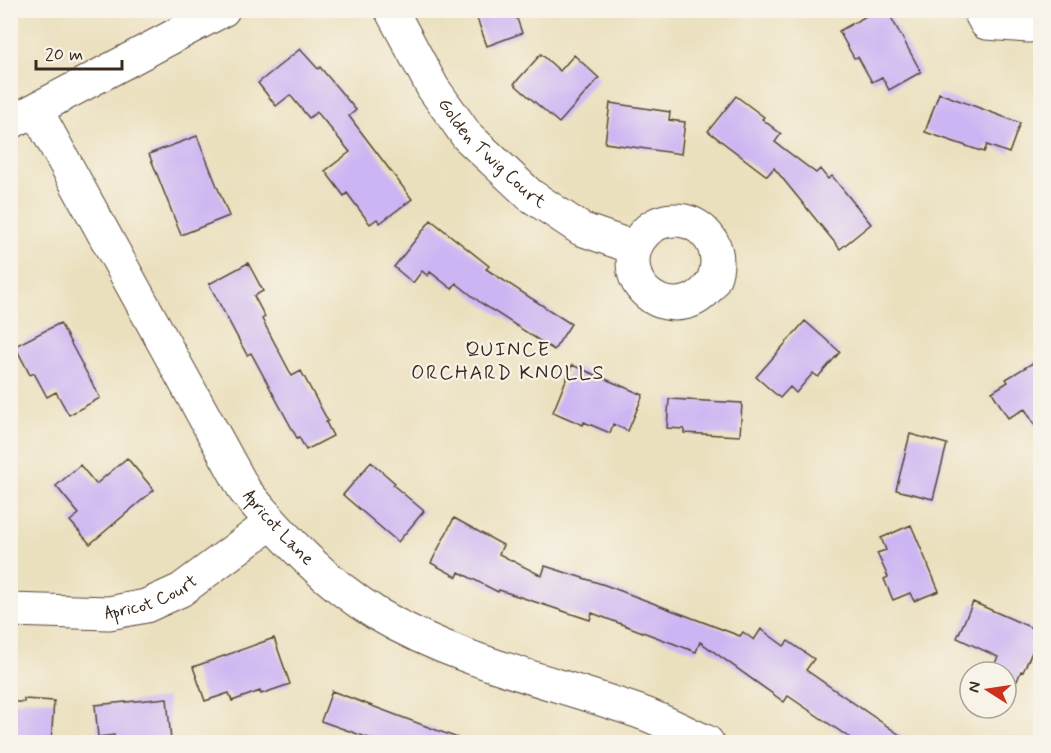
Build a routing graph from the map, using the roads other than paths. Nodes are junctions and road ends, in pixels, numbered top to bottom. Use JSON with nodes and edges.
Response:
{"nodes":[{"id":1,"x":223,"y":10,"type":"edge"},
{"id":2,"x":392,"y":10,"type":"edge"},
{"id":3,"x":979,"y":10,"type":"edge"},
{"id":4,"x":1040,"y":10,"type":"edge"},
{"id":5,"x":23,"y":117,"type":"edge"},
{"id":6,"x":635,"y":248,"type":"dead end"},
{"id":7,"x":271,"y":523,"type":"junction"},
{"id":8,"x":10,"y":610,"type":"edge"},
{"id":9,"x":707,"y":742,"type":"edge"}],
"edges":[{"from":1,"to":5,"type":"street"},
{"from":2,"to":6,"type":"street","name":"Golden Twig Court"},
{"from":3,"to":4,"type":"street"},
{"from":5,"to":7,"type":"street","name":"Apricot Lane"},
{"from":7,"to":8,"type":"street","name":"Apricot Court"},
{"from":7,"to":9,"type":"street","name":"Apricot Lane"}]}
